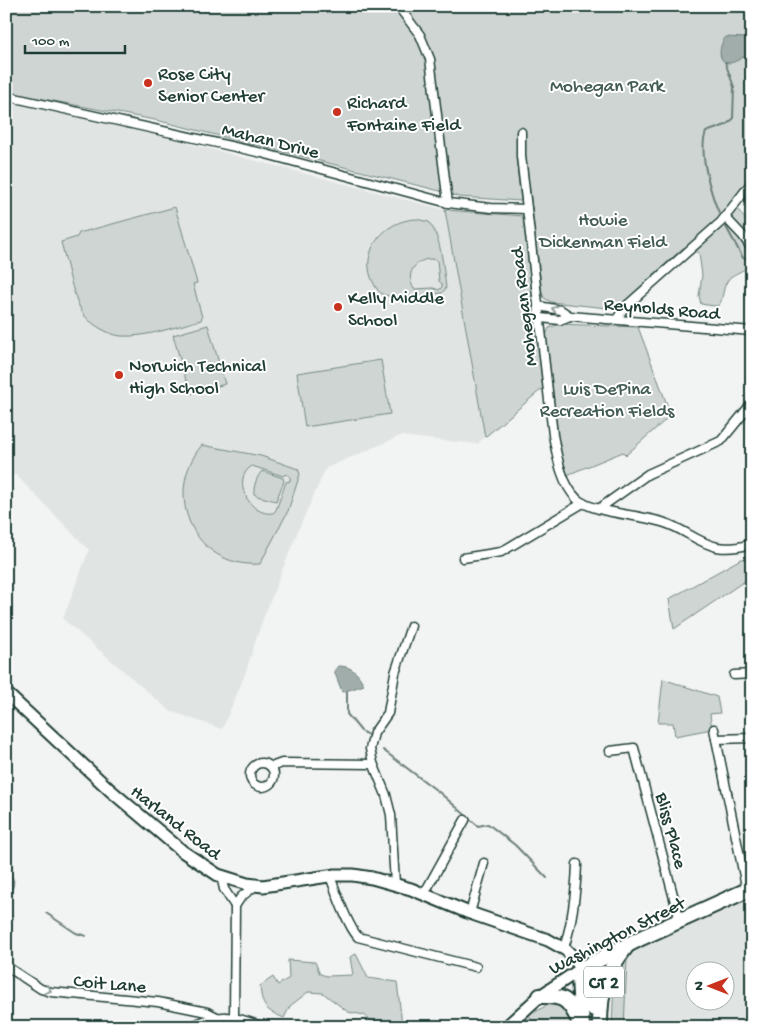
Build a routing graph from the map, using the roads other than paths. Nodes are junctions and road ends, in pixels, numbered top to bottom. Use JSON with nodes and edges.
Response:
{"nodes":[{"id":1,"x":398,"y":6,"type":"edge"},
{"id":2,"x":6,"y":96,"type":"edge"},
{"id":3,"x":521,"y":132,"type":"dead end"},
{"id":4,"x":752,"y":182,"type":"edge"},
{"id":5,"x":448,"y":203,"type":"junction"},
{"id":6,"x":527,"y":209,"type":"junction"},
{"id":7,"x":725,"y":217,"type":"junction"},
{"id":8,"x":752,"y":249,"type":"edge"},
{"id":9,"x":538,"y":306,"type":"junction"},
{"id":10,"x":570,"y":316,"type":"junction"},
{"id":11,"x":540,"y":318,"type":"junction"},
{"id":12,"x":617,"y":319,"type":"junction"},
{"id":13,"x":752,"y":330,"type":"edge"},
{"id":14,"x":752,"y":403,"type":"edge"},
{"id":15,"x":583,"y":503,"type":"junction"},
{"id":16,"x":600,"y":508,"type":"junction"},
{"id":17,"x":752,"y":544,"type":"edge"},
{"id":18,"x":464,"y":558,"type":"dead end"},
{"id":19,"x":411,"y":626,"type":"dead end"},
{"id":20,"x":752,"y":674,"type":"edge"},
{"id":21,"x":734,"y":675,"type":"dead end"},
{"id":22,"x":6,"y":693,"type":"edge"},
{"id":23,"x":714,"y":730,"type":"dead end"},
{"id":24,"x":752,"y":738,"type":"edge"},
{"id":25,"x":716,"y":740,"type":"junction"},
{"id":26,"x":610,"y":751,"type":"dead end"},
{"id":27,"x":373,"y":764,"type":"junction"},
{"id":28,"x":271,"y":766,"type":"dead end"},
{"id":29,"x":465,"y":820,"type":"dead end"},
{"id":30,"x":484,"y":863,"type":"dead end"},
{"id":31,"x":577,"y":864,"type":"dead end"},
{"id":32,"x":221,"y":876,"type":"junction"},
{"id":33,"x":330,"y":876,"type":"junction"},
{"id":34,"x":395,"y":884,"type":"junction"},
{"id":35,"x":254,"y":886,"type":"junction"},
{"id":36,"x":749,"y":890,"type":"edge"},
{"id":37,"x":424,"y":894,"type":"junction"},
{"id":38,"x":235,"y":906,"type":"junction"},
{"id":39,"x":470,"y":913,"type":"junction"},
{"id":40,"x":680,"y":921,"type":"junction"},
{"id":41,"x":628,"y":945,"type":"junction"},
{"id":42,"x":564,"y":948,"type":"junction"},
{"id":43,"x":6,"y":966,"type":"edge"},
{"id":44,"x":476,"y":967,"type":"dead end"},
{"id":45,"x":581,"y":969,"type":"junction"},
{"id":46,"x":540,"y":996,"type":"junction"},
{"id":47,"x":234,"y":1016,"type":"junction"},
{"id":48,"x":217,"y":1017,"type":"junction"},
{"id":49,"x":582,"y":1026,"type":"edge"},
{"id":50,"x":189,"y":1027,"type":"edge"},
{"id":51,"x":263,"y":1027,"type":"edge"},
{"id":52,"x":506,"y":1027,"type":"edge"},
{"id":53,"x":595,"y":1027,"type":"edge"},
{"id":54,"x":600,"y":1027,"type":"edge"}],
"edges":[{"from":1,"to":5,"type":"street"},
{"from":2,"to":5,"type":"street","name":"Mahan Drive"},
{"from":3,"to":6,"type":"street","name":"Mohegan Road"},
{"from":4,"to":7,"type":"street"},
{"from":5,"to":6,"type":"street","name":"Mahan Drive"},
{"from":6,"to":9,"type":"street","name":"Mohegan Road"},
{"from":7,"to":8,"type":"street"},
{"from":7,"to":12,"type":"street"},
{"from":10,"to":9,"type":"street","name":"Reynolds Road","one_way":true},
{"from":9,"to":11,"type":"street","name":"Mohegan Road"},
{"from":10,"to":11,"type":"street","name":"Reynolds Road"},
{"from":10,"to":12,"type":"street","name":"Reynolds Road"},
{"from":11,"to":15,"type":"street","name":"Mohegan Road"},
{"from":12,"to":13,"type":"street","name":"Reynolds Road"},
{"from":14,"to":16,"type":"street"},
{"from":15,"to":16,"type":"street"},
{"from":15,"to":18,"type":"street"},
{"from":16,"to":17,"type":"street"},
{"from":19,"to":27,"type":"street"},
{"from":20,"to":21,"type":"street"},
{"from":22,"to":32,"type":"main road","name":"Harland Road"},
{"from":23,"to":25,"type":"street"},
{"from":24,"to":25,"type":"street"},
{"from":25,"to":36,"type":"street"},
{"from":26,"to":40,"type":"street","name":"Bliss Place"},
{"from":27,"to":28,"type":"street"},
{"from":27,"to":34,"type":"street"},
{"from":29,"to":37,"type":"street"},
{"from":30,"to":39,"type":"street"},
{"from":31,"to":42,"type":"street"},
{"from":32,"to":35,"type":"main road","name":"Harland Road"},
{"from":32,"to":38,"type":"street"},
{"from":33,"to":34,"type":"main road","name":"Harland Road"},
{"from":33,"to":35,"type":"main road","name":"Harland Road"},
{"from":33,"to":44,"type":"street"},
{"from":34,"to":37,"type":"main road","name":"Harland Road"},
{"from":35,"to":38,"type":"street"},
{"from":36,"to":40,"type":"highway","name":"Washington Street","number":"CT 2"},
{"from":37,"to":39,"type":"main road","name":"Harland Road"},
{"from":38,"to":47,"type":"street"},
{"from":39,"to":42,"type":"main road","name":"Harland Road"},
{"from":40,"to":41,"type":"highway","name":"Washington Street","number":"CT 2"},
{"from":41,"to":45,"type":"highway","name":"Washington Street","number":"CT 2"},
{"from":41,"to":54,"type":"highway","number":"CT 2"},
{"from":42,"to":45,"type":"main road","name":"Harland Road"},
{"from":43,"to":48,"type":"street","name":"Coit Lane","one_way":true},
{"from":45,"to":46,"type":"main road","name":"Washington Street"},
{"from":45,"to":49,"type":"highway","number":"CT 2"},
{"from":45,"to":53,"type":"highway"},
{"from":46,"to":49,"type":"highway"},
{"from":46,"to":52,"type":"main road","name":"Washington Street"},
{"from":47,"to":48,"type":"street"},
{"from":47,"to":51,"type":"street"},
{"from":48,"to":50,"type":"street"}]}
